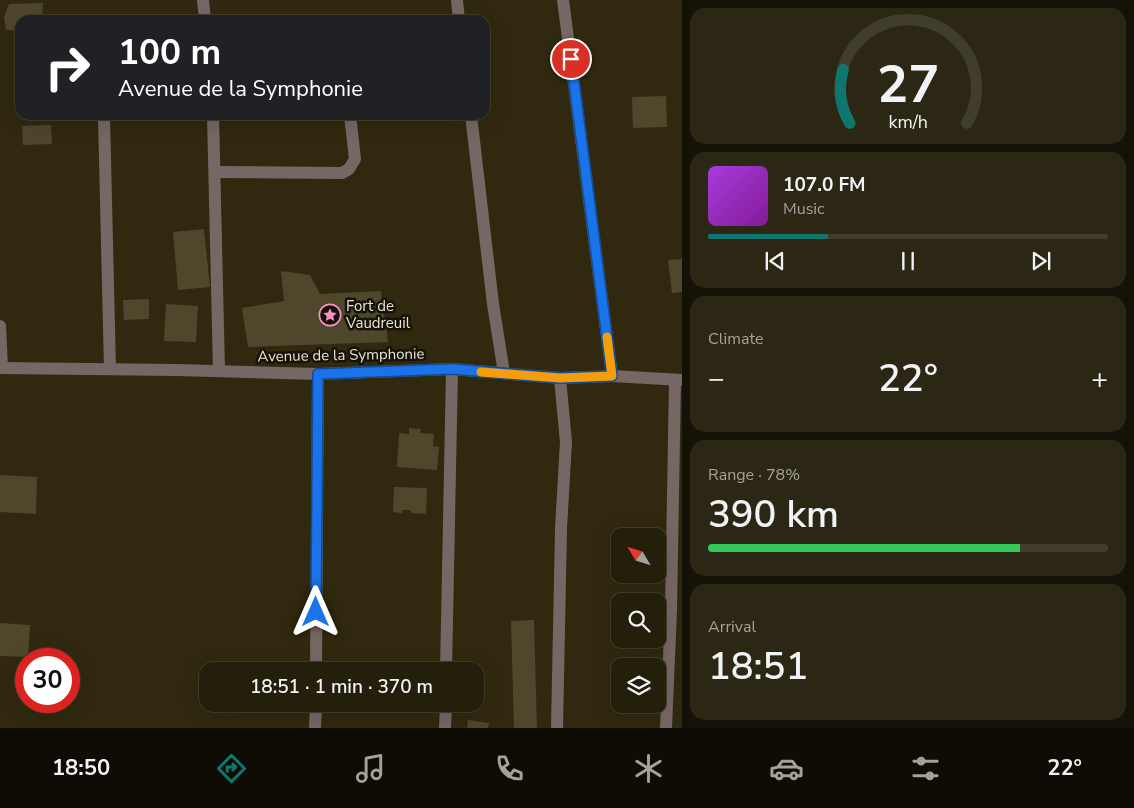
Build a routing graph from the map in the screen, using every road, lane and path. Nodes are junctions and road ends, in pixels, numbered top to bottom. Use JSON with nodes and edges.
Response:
{"nodes":[{"id":1,"x":203,"y":0,"type":"edge"},
{"id":2,"x":457,"y":0,"type":"edge"},
{"id":3,"x":564,"y":0,"type":"edge"},
{"id":4,"x":204,"y":15,"type":"edge"},
{"id":5,"x":458,"y":15,"type":"edge"},
{"id":6,"x":104,"y":120,"type":"edge"},
{"id":7,"x":213,"y":120,"type":"edge"},
{"id":8,"x":351,"y":120,"type":"edge"},
{"id":9,"x":472,"y":120,"type":"edge"},
{"id":10,"x":215,"y":172,"type":"junction"},
{"id":11,"x":0,"y":326,"type":"edge"},
{"id":12,"x":1,"y":368,"type":"edge"},
{"id":13,"x":110,"y":369,"type":"junction"},
{"id":14,"x":452,"y":369,"type":"junction"},
{"id":15,"x":219,"y":371,"type":"junction"},
{"id":16,"x":504,"y":373,"type":"junction"},
{"id":17,"x":318,"y":374,"type":"junction"},
{"id":18,"x":612,"y":376,"type":"junction"},
{"id":19,"x":560,"y":378,"type":"junction"},
{"id":20,"x":678,"y":380,"type":"edge"},
{"id":21,"x":316,"y":662,"type":"edge"},
{"id":22,"x":446,"y":662,"type":"edge"},
{"id":23,"x":316,"y":712,"type":"edge"},
{"id":24,"x":446,"y":712,"type":"edge"},
{"id":25,"x":315,"y":728,"type":"edge"},
{"id":26,"x":445,"y":728,"type":"edge"},
{"id":27,"x":557,"y":728,"type":"edge"},
{"id":28,"x":666,"y":728,"type":"edge"}],
"edges":[{"from":1,"to":4,"type":"street"},
{"from":2,"to":5,"type":"street"},
{"from":3,"to":18,"type":"street"},
{"from":6,"to":13,"type":"street"},
{"from":7,"to":10,"type":"street"},
{"from":8,"to":10,"type":"street"},
{"from":9,"to":16,"type":"street"},
{"from":10,"to":15,"type":"street"},
{"from":11,"to":12,"type":"street"},
{"from":12,"to":13,"type":"street","name":"Avenue de la Symphonie"},
{"from":13,"to":15,"type":"street","name":"Avenue de la Symphonie"},
{"from":14,"to":16,"type":"street","name":"Avenue de la Symphonie"},
{"from":14,"to":17,"type":"street","name":"Avenue de la Symphonie"},
{"from":14,"to":22,"type":"street"},
{"from":15,"to":17,"type":"street","name":"Avenue de la Symphonie"},
{"from":16,"to":19,"type":"street","name":"Avenue de la Symphonie"},
{"from":17,"to":21,"type":"street"},
{"from":18,"to":19,"type":"street","name":"Avenue de la Symphonie"},
{"from":18,"to":20,"type":"street","name":"Avenue de la Symphonie"},
{"from":19,"to":27,"type":"street"},
{"from":20,"to":28,"type":"street"},
{"from":23,"to":25,"type":"street"},
{"from":24,"to":26,"type":"street"}]}
